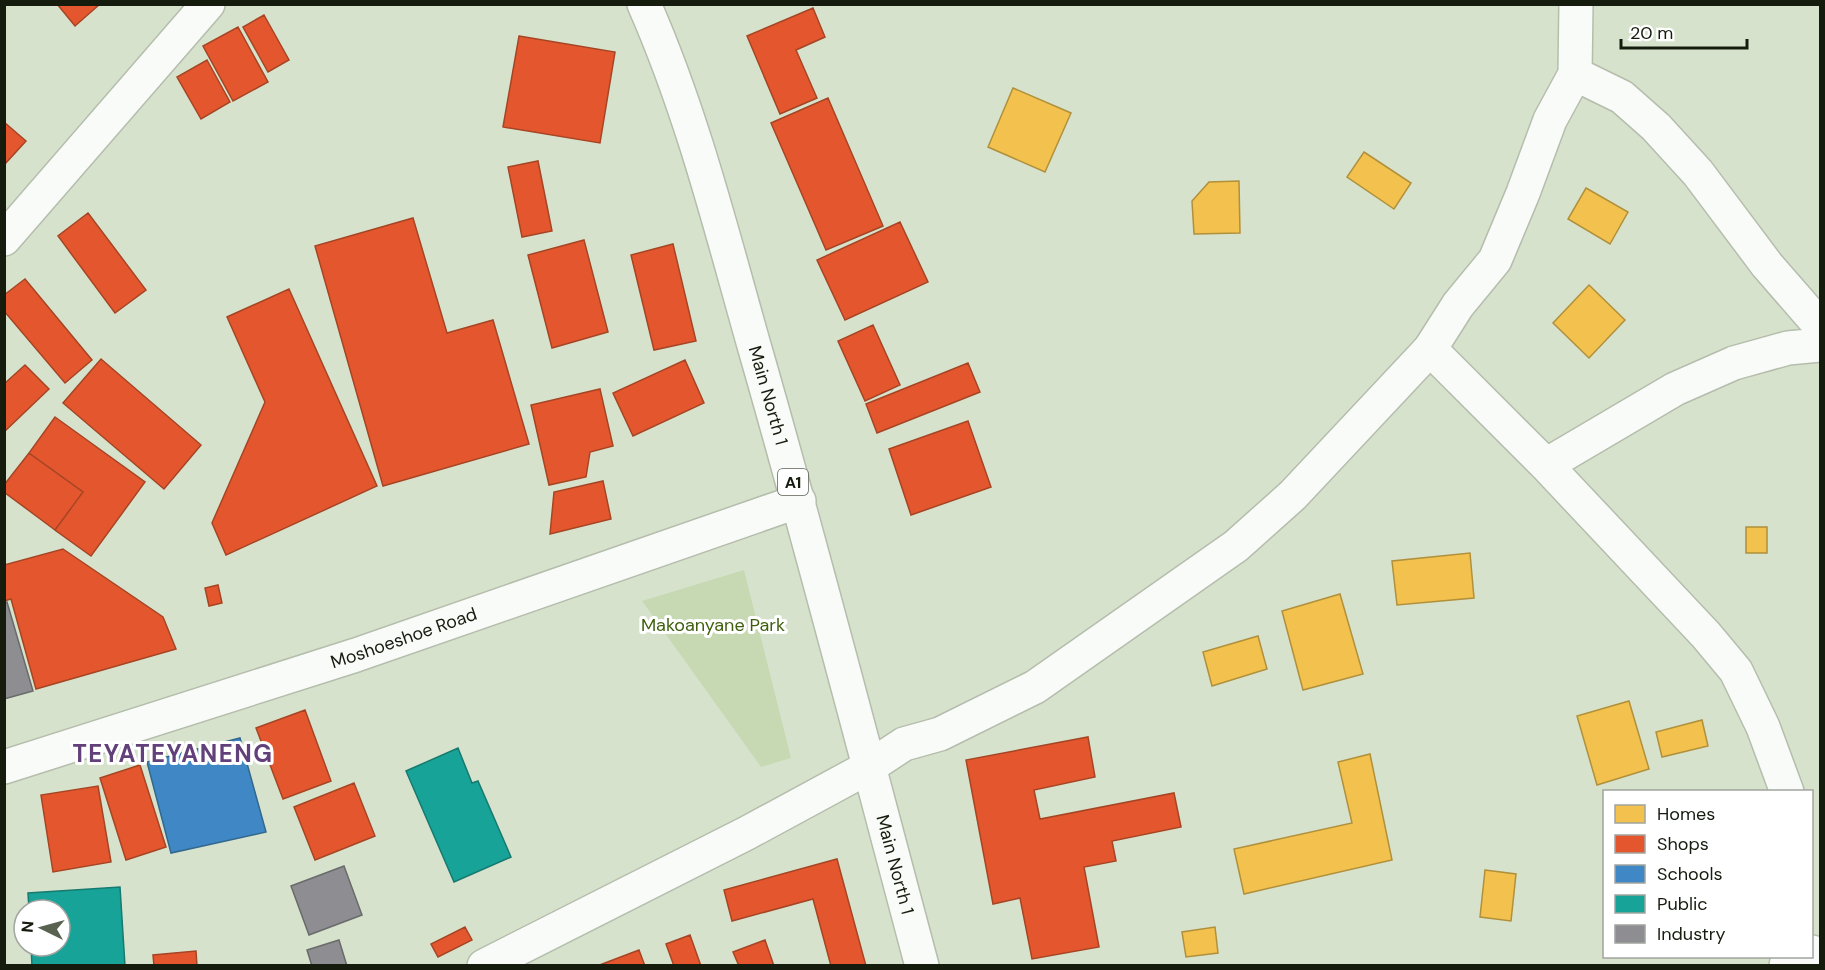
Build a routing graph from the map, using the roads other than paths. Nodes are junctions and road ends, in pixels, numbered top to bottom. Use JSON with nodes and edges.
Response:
{"nodes":[{"id":1,"x":208,"y":4,"type":"edge"},
{"id":2,"x":644,"y":4,"type":"edge"},
{"id":3,"x":1576,"y":4,"type":"edge"},
{"id":4,"x":1575,"y":74,"type":"junction"},
{"id":5,"x":4,"y":239,"type":"edge"},
{"id":6,"x":1821,"y":327,"type":"edge"},
{"id":7,"x":1821,"y":345,"type":"edge"},
{"id":8,"x":1430,"y":349,"type":"junction"},
{"id":9,"x":1546,"y":465,"type":"junction"},
{"id":10,"x":799,"y":501,"type":"junction"},
{"id":11,"x":4,"y":767,"type":"edge"},
{"id":12,"x":869,"y":767,"type":"junction"},
{"id":13,"x":1786,"y":790,"type":"edge"},
{"id":14,"x":484,"y":966,"type":"edge"},
{"id":15,"x":922,"y":966,"type":"edge"}],
"edges":[{"from":1,"to":5,"type":"main road"},
{"from":2,"to":10,"type":"main road","name":"Main North 1","number":"A1"},
{"from":3,"to":4,"type":"main road"},
{"from":4,"to":6,"type":"main road"},
{"from":4,"to":8,"type":"main road"},
{"from":7,"to":9,"type":"main road"},
{"from":8,"to":9,"type":"main road"},
{"from":8,"to":12,"type":"main road"},
{"from":9,"to":13,"type":"main road"},
{"from":10,"to":11,"type":"main road","name":"Moshoeshoe Road"},
{"from":10,"to":12,"type":"main road","name":"Main North 1","number":"A1"},
{"from":12,"to":14,"type":"main road"},
{"from":12,"to":15,"type":"main road","name":"Main North 1","number":"A1"}]}
